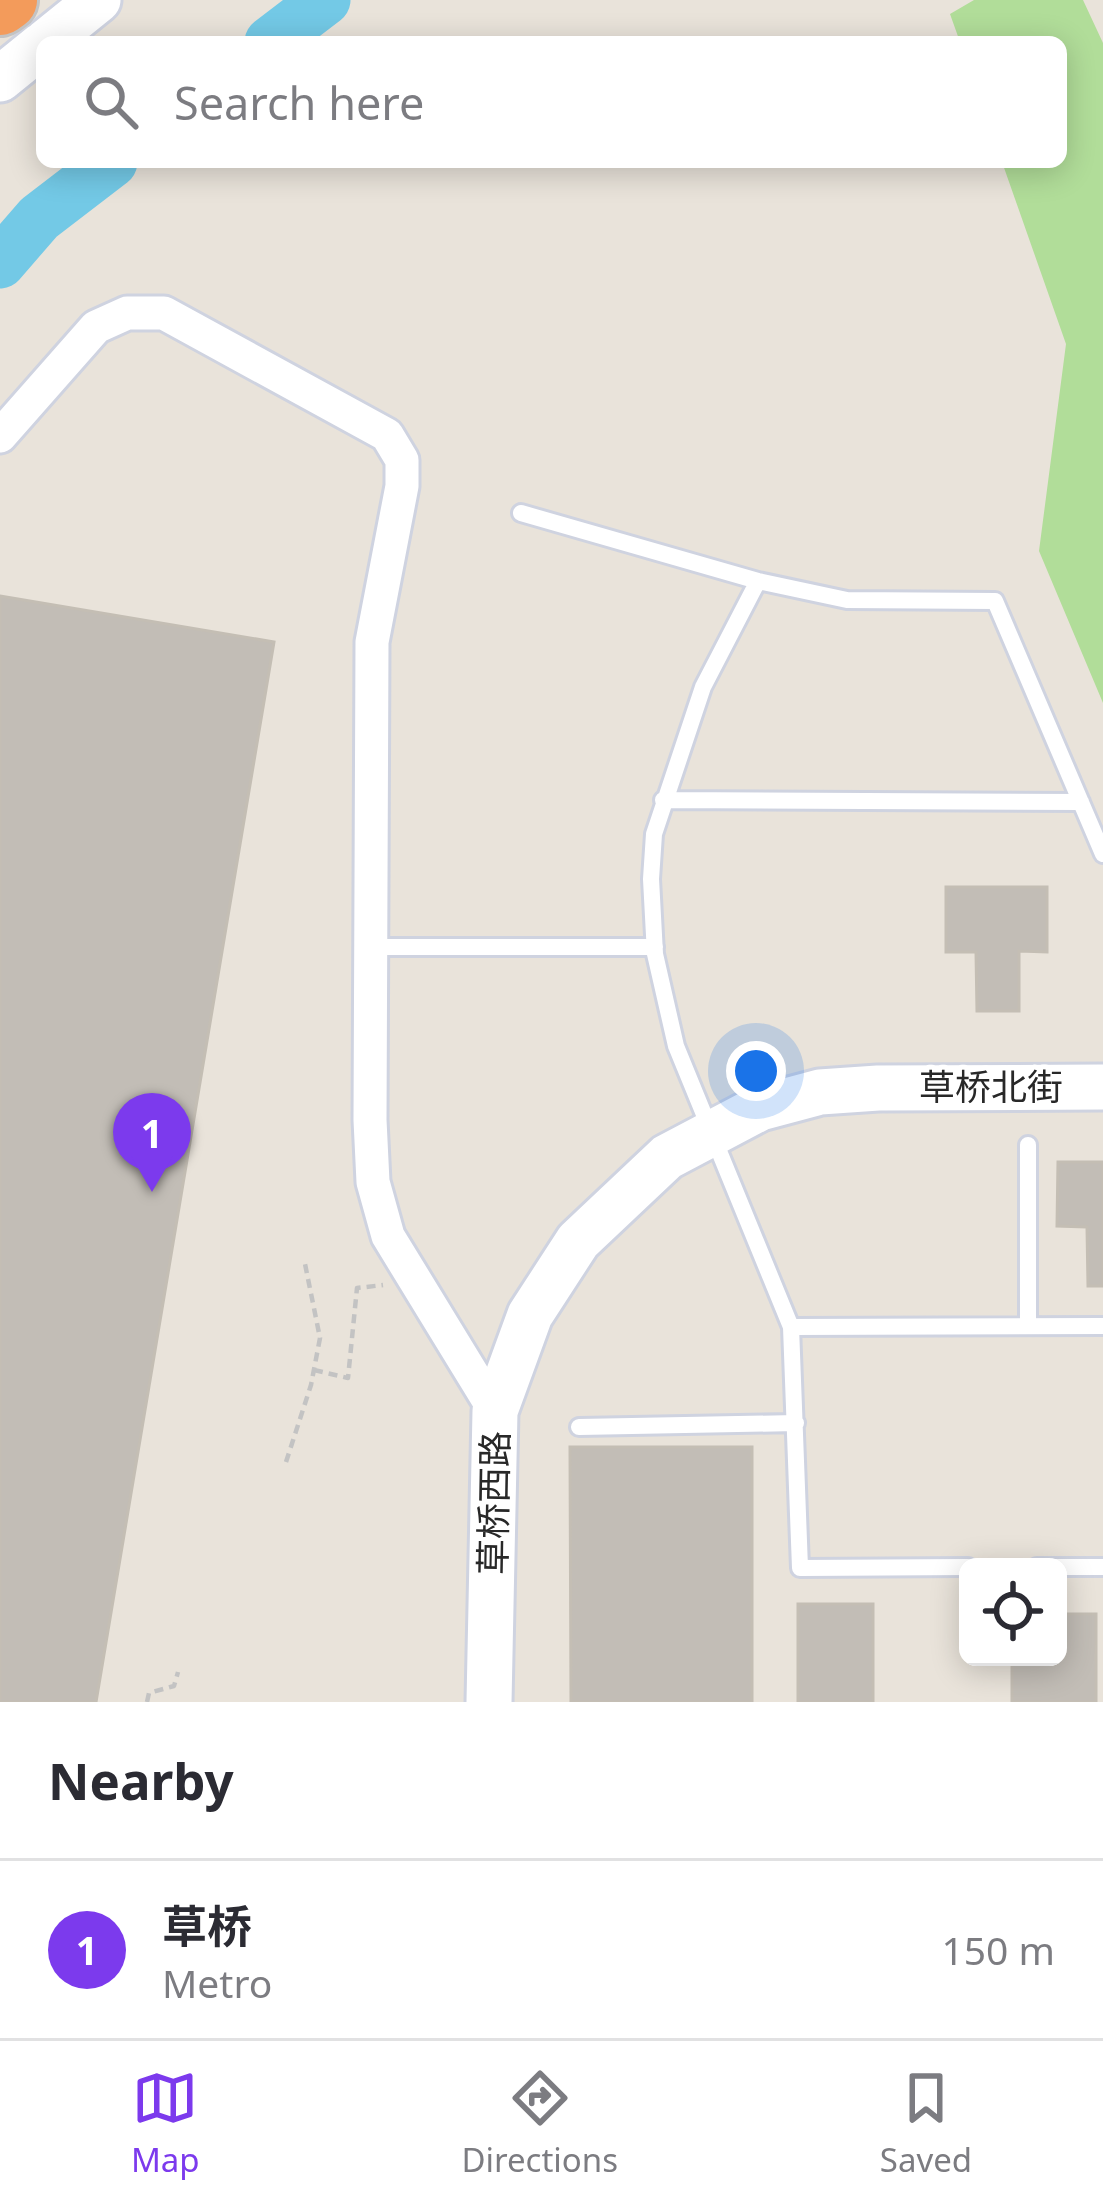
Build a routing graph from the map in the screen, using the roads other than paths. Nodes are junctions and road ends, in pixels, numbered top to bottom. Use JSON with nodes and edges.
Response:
{"nodes":[{"id":1,"x":98,"y":0,"type":"edge"},
{"id":2,"x":54,"y":36,"type":"edge"},
{"id":3,"x":36,"y":51,"type":"edge"},
{"id":4,"x":0,"y":80,"type":"edge"},
{"id":5,"x":0,"y":436,"type":"edge"},
{"id":6,"x":520,"y":513,"type":"dead end"},
{"id":7,"x":758,"y":581,"type":"junction"},
{"id":8,"x":663,"y":800,"type":"junction"},
{"id":9,"x":1082,"y":802,"type":"junction"},
{"id":10,"x":1103,"y":854,"type":"edge"},
{"id":11,"x":371,"y":947,"type":"junction"},
{"id":12,"x":655,"y":947,"type":"junction"},
{"id":13,"x":1103,"y":1087,"type":"edge"},
{"id":14,"x":878,"y":1088,"type":"joint"},
{"id":15,"x":711,"y":1130,"type":"junction"},
{"id":16,"x":1028,"y":1145,"type":"dead end"},
{"id":17,"x":1028,"y":1326,"type":"junction"},
{"id":18,"x":1103,"y":1326,"type":"edge"},
{"id":19,"x":790,"y":1327,"type":"junction"},
{"id":20,"x":496,"y":1411,"type":"junction"},
{"id":21,"x":796,"y":1423,"type":"junction"},
{"id":22,"x":579,"y":1427,"type":"dead end"},
{"id":23,"x":1067,"y":1567,"type":"edge"},
{"id":24,"x":1103,"y":1567,"type":"edge"},
{"id":25,"x":959,"y":1568,"type":"edge"},
{"id":26,"x":490,"y":1702,"type":"edge"}],
"edges":[{"from":1,"to":2,"type":"street"},
{"from":3,"to":4,"type":"street"},
{"from":5,"to":11,"type":"street"},
{"from":6,"to":7,"type":"lane"},
{"from":7,"to":8,"type":"lane"},
{"from":7,"to":9,"type":"lane"},
{"from":8,"to":9,"type":"lane"},
{"from":8,"to":12,"type":"lane"},
{"from":9,"to":10,"type":"lane"},
{"from":11,"to":12,"type":"lane"},
{"from":11,"to":20,"type":"street"},
{"from":12,"to":15,"type":"lane"},
{"from":13,"to":14,"type":"street","name":"草桥北街"},
{"from":14,"to":15,"type":"street","name":"草桥西路"},
{"from":15,"to":19,"type":"lane"},
{"from":15,"to":20,"type":"street","name":"草桥西路"},
{"from":16,"to":17,"type":"lane"},
{"from":17,"to":18,"type":"lane"},
{"from":17,"to":19,"type":"lane"},
{"from":19,"to":21,"type":"lane"},
{"from":20,"to":26,"type":"street","name":"草桥西路"},
{"from":21,"to":22,"type":"lane"},
{"from":21,"to":25,"type":"lane"},
{"from":23,"to":24,"type":"lane"}]}
